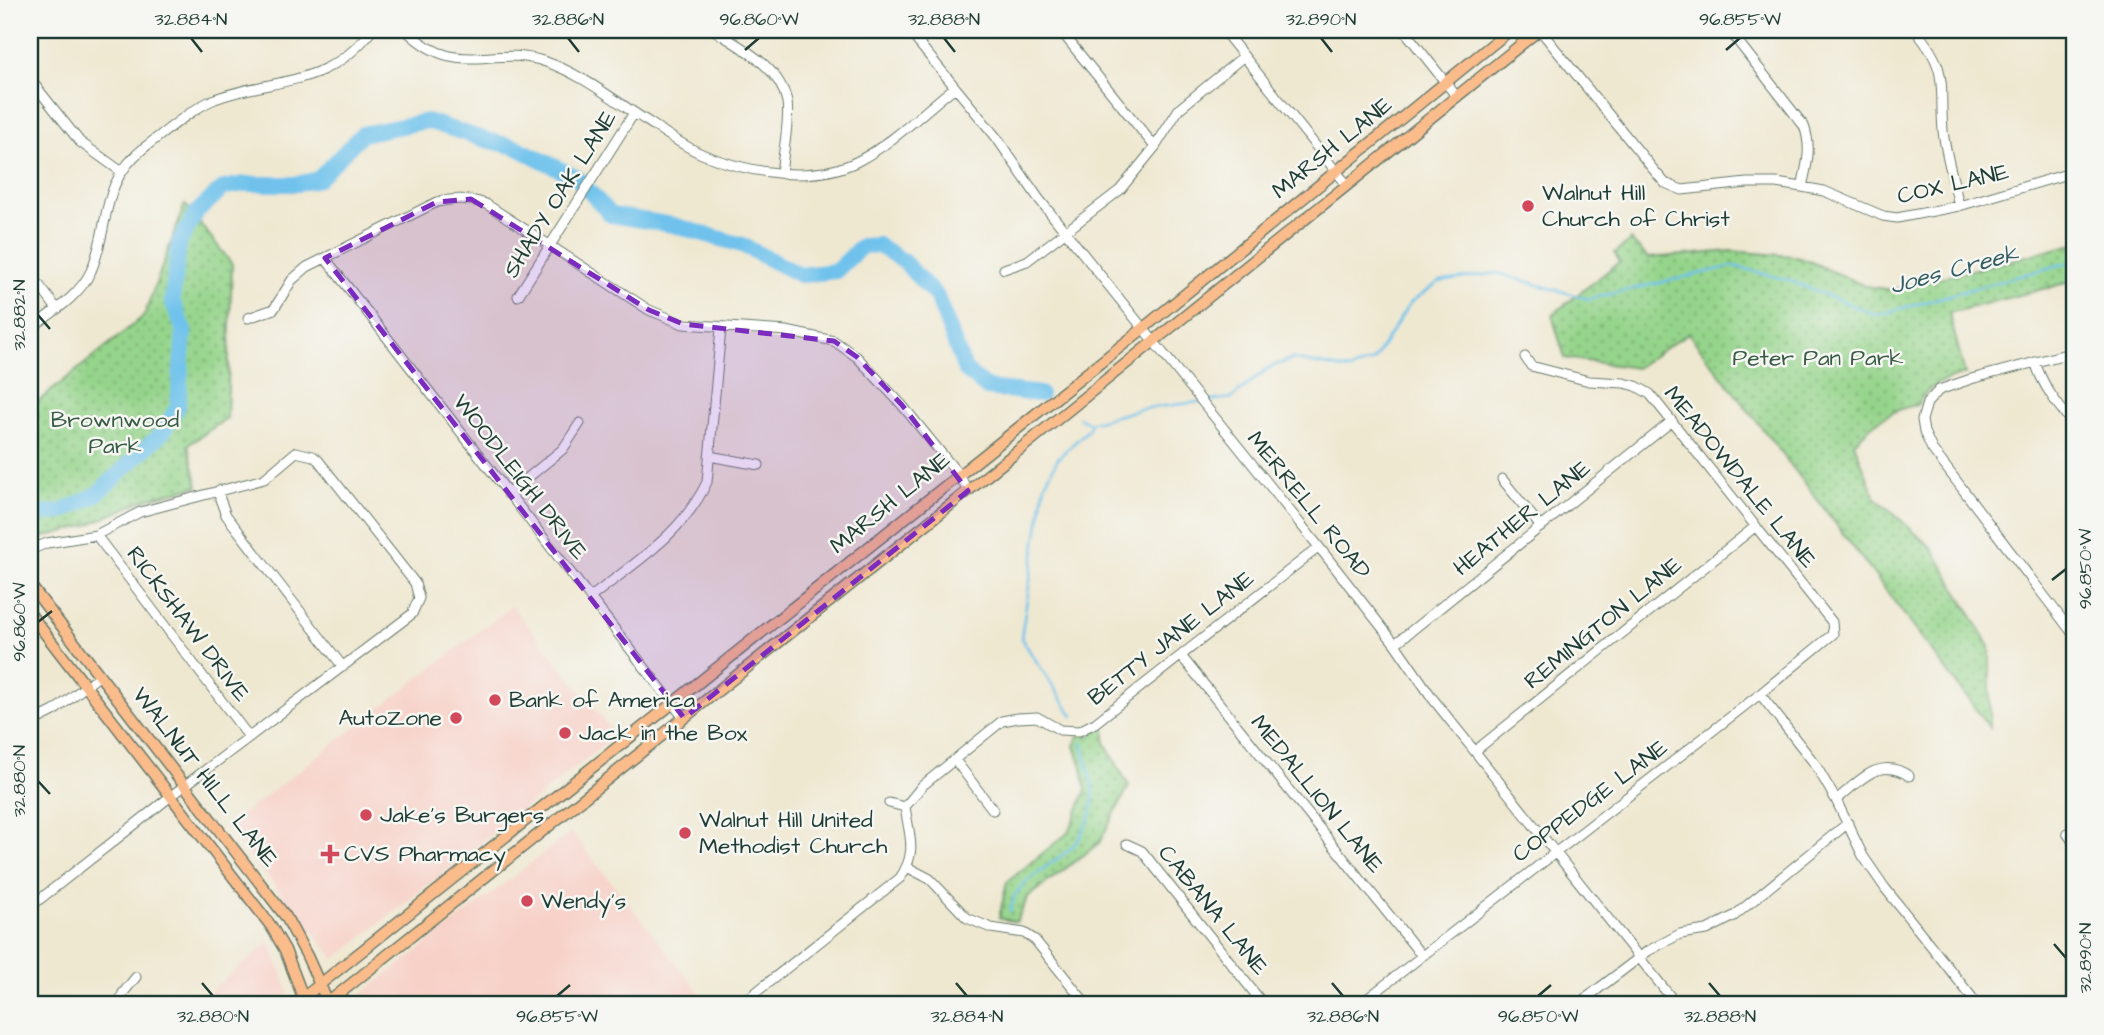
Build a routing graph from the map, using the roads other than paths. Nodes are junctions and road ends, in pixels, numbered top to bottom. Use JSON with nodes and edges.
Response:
{"nodes":[{"id":1,"x":372,"y":30,"type":"edge"},
{"id":2,"x":405,"y":30,"type":"edge"},
{"id":3,"x":714,"y":30,"type":"edge"},
{"id":4,"x":908,"y":30,"type":"edge"},
{"id":5,"x":1060,"y":30,"type":"edge"},
{"id":6,"x":1223,"y":30,"type":"edge"},
{"id":7,"x":1404,"y":30,"type":"edge"},
{"id":8,"x":1510,"y":30,"type":"edge"},
{"id":9,"x":1540,"y":30,"type":"edge"},
{"id":10,"x":1729,"y":30,"type":"edge"},
{"id":11,"x":1915,"y":30,"type":"edge"},
{"id":12,"x":1244,"y":56,"type":"junction"},
{"id":13,"x":30,"y":79,"type":"edge"},
{"id":14,"x":1445,"y":82,"type":"junction"},
{"id":15,"x":955,"y":87,"type":"junction"},
{"id":16,"x":1457,"y":97,"type":"junction"},
{"id":17,"x":634,"y":113,"type":"junction"},
{"id":18,"x":1155,"y":147,"type":"junction"},
{"id":19,"x":1335,"y":172,"type":"junction"},
{"id":20,"x":2074,"y":172,"type":"edge"},
{"id":21,"x":122,"y":173,"type":"junction"},
{"id":22,"x":781,"y":173,"type":"junction"},
{"id":23,"x":1347,"y":185,"type":"junction"},
{"id":24,"x":1802,"y":187,"type":"junction"},
{"id":25,"x":1959,"y":206,"type":"junction"},
{"id":26,"x":1065,"y":232,"type":"junction"},
{"id":27,"x":550,"y":245,"type":"junction"},
{"id":28,"x":325,"y":258,"type":"junction"},
{"id":29,"x":1004,"y":269,"type":"dead end"},
{"id":30,"x":30,"y":273,"type":"edge"},
{"id":31,"x":518,"y":296,"type":"dead end"},
{"id":32,"x":57,"y":309,"type":"junction"},
{"id":33,"x":248,"y":318,"type":"dead end"},
{"id":34,"x":721,"y":328,"type":"junction"},
{"id":35,"x":1143,"y":328,"type":"junction"},
{"id":36,"x":30,"y":329,"type":"edge"},
{"id":37,"x":1154,"y":342,"type":"junction"},
{"id":38,"x":2074,"y":352,"type":"edge"},
{"id":39,"x":1525,"y":357,"type":"dead end"},
{"id":40,"x":2035,"y":362,"type":"junction"},
{"id":41,"x":1672,"y":421,"type":"junction"},
{"id":42,"x":580,"y":423,"type":"dead end"},
{"id":43,"x":2074,"y":425,"type":"edge"},
{"id":44,"x":709,"y":456,"type":"junction"},
{"id":45,"x":759,"y":465,"type":"dead end"},
{"id":46,"x":959,"y":475,"type":"junction"},
{"id":47,"x":1502,"y":478,"type":"dead end"},
{"id":48,"x":219,"y":490,"type":"junction"},
{"id":49,"x":968,"y":491,"type":"junction"},
{"id":50,"x":508,"y":494,"type":"junction"},
{"id":51,"x":1756,"y":526,"type":"junction"},
{"id":52,"x":1541,"y":527,"type":"junction"},
{"id":53,"x":96,"y":535,"type":"junction"},
{"id":54,"x":1319,"y":547,"type":"junction"},
{"id":55,"x":30,"y":550,"type":"edge"},
{"id":56,"x":30,"y":584,"type":"edge"},
{"id":57,"x":811,"y":594,"type":"junction"},
{"id":58,"x":590,"y":598,"type":"junction"},
{"id":59,"x":822,"y":608,"type":"junction"},
{"id":60,"x":30,"y":614,"type":"edge"},
{"id":61,"x":1832,"y":622,"type":"joint"},
{"id":62,"x":2074,"y":635,"type":"edge"},
{"id":63,"x":1395,"y":644,"type":"junction"},
{"id":64,"x":1182,"y":657,"type":"junction"},
{"id":65,"x":343,"y":667,"type":"junction"},
{"id":66,"x":100,"y":675,"type":"junction"},
{"id":67,"x":86,"y":686,"type":"junction"},
{"id":68,"x":1760,"y":694,"type":"junction"},
{"id":69,"x":673,"y":704,"type":"junction"},
{"id":70,"x":684,"y":718,"type":"junction"},
{"id":71,"x":30,"y":723,"type":"edge"},
{"id":72,"x":250,"y":737,"type":"junction"},
{"id":73,"x":1475,"y":751,"type":"junction"},
{"id":74,"x":955,"y":760,"type":"junction"},
{"id":75,"x":1909,"y":776,"type":"dead end"},
{"id":76,"x":185,"y":786,"type":"junction"},
{"id":77,"x":171,"y":796,"type":"junction"},
{"id":78,"x":1836,"y":800,"type":"junction"},
{"id":79,"x":550,"y":802,"type":"junction"},
{"id":80,"x":890,"y":803,"type":"dead end"},
{"id":81,"x":905,"y":807,"type":"junction"},
{"id":82,"x":993,"y":810,"type":"dead end"},
{"id":83,"x":562,"y":816,"type":"junction"},
{"id":84,"x":1848,"y":823,"type":"junction"},
{"id":85,"x":2067,"y":833,"type":"dead end"},
{"id":86,"x":2074,"y":843,"type":"edge"},
{"id":87,"x":1127,"y":844,"type":"dead end"},
{"id":88,"x":1556,"y":852,"type":"junction"},
{"id":89,"x":907,"y":867,"type":"junction"},
{"id":90,"x":252,"y":873,"type":"junction"},
{"id":91,"x":455,"y":877,"type":"junction"},
{"id":92,"x":238,"y":884,"type":"junction"},
{"id":93,"x":466,"y":893,"type":"junction"},
{"id":94,"x":31,"y":904,"type":"edge"},
{"id":95,"x":1422,"y":956,"type":"junction"},
{"id":96,"x":1639,"y":957,"type":"junction"},
{"id":97,"x":136,"y":977,"type":"dead end"},
{"id":98,"x":320,"y":985,"type":"junction"},
{"id":99,"x":301,"y":1003,"type":"edge"},
{"id":100,"x":327,"y":1004,"type":"edge"},
{"id":101,"x":119,"y":1005,"type":"edge"},
{"id":102,"x":740,"y":1005,"type":"edge"},
{"id":103,"x":1087,"y":1005,"type":"edge"},
{"id":104,"x":1264,"y":1005,"type":"edge"},
{"id":105,"x":1359,"y":1005,"type":"edge"},
{"id":106,"x":1577,"y":1005,"type":"edge"},
{"id":107,"x":1677,"y":1005,"type":"edge"},
{"id":108,"x":1978,"y":1005,"type":"edge"}],
"edges":[{"from":1,"to":21,"type":"street"},
{"from":2,"to":17,"type":"street"},
{"from":3,"to":22,"type":"street"},
{"from":4,"to":15,"type":"street","name":"MERRELL ROAD"},
{"from":5,"to":18,"type":"street"},
{"from":6,"to":12,"type":"street"},
{"from":7,"to":14,"type":"street"},
{"from":8,"to":14,"type":"main road","name":"MARSH LANE"},
{"from":9,"to":16,"type":"main road","name":"MARSH LANE"},
{"from":9,"to":24,"type":"street","name":"COX LANE"},
{"from":10,"to":24,"type":"street"},
{"from":11,"to":25,"type":"street"},
{"from":12,"to":18,"type":"street"},
{"from":12,"to":19,"type":"street"},
{"from":13,"to":21,"type":"street"},
{"from":14,"to":16,"type":"street"},
{"from":14,"to":19,"type":"main road","name":"MARSH LANE"},
{"from":15,"to":22,"type":"street"},
{"from":15,"to":26,"type":"street","name":"MERRELL ROAD"},
{"from":16,"to":23,"type":"main road","name":"MARSH LANE"},
{"from":17,"to":22,"type":"street"},
{"from":17,"to":27,"type":"street","name":"SHADY OAK LANE"},
{"from":18,"to":26,"type":"street"},
{"from":19,"to":23,"type":"street"},
{"from":19,"to":35,"type":"main road","name":"MARSH LANE"},
{"from":20,"to":25,"type":"street","name":"COX LANE"},
{"from":21,"to":32,"type":"street"},
{"from":23,"to":37,"type":"main road","name":"MARSH LANE"},
{"from":24,"to":25,"type":"street","name":"COX LANE"},
{"from":26,"to":29,"type":"street"},
{"from":26,"to":35,"type":"street","name":"MERRELL ROAD"},
{"from":27,"to":28,"type":"street"},
{"from":27,"to":31,"type":"street","name":"SHADY OAK LANE"},
{"from":27,"to":34,"type":"street"},
{"from":28,"to":33,"type":"street"},
{"from":28,"to":50,"type":"street","name":"WOODLEIGH DRIVE"},
{"from":30,"to":32,"type":"street"},
{"from":32,"to":36,"type":"street"},
{"from":34,"to":44,"type":"street"},
{"from":34,"to":46,"type":"street"},
{"from":35,"to":37,"type":"street","name":"MERRELL ROAD"},
{"from":35,"to":46,"type":"main road","name":"MARSH LANE"},
{"from":37,"to":49,"type":"main road","name":"MARSH LANE"},
{"from":37,"to":54,"type":"street","name":"MERRELL ROAD"},
{"from":38,"to":40,"type":"street"},
{"from":39,"to":41,"type":"street","name":"MEADOWDALE LANE"},
{"from":40,"to":43,"type":"street"},
{"from":40,"to":62,"type":"street"},
{"from":41,"to":51,"type":"street","name":"MEADOWDALE LANE"},
{"from":41,"to":52,"type":"street","name":"HEATHER LANE"},
{"from":42,"to":50,"type":"street"},
{"from":44,"to":45,"type":"street"},
{"from":44,"to":58,"type":"street"},
{"from":46,"to":49,"type":"street"},
{"from":46,"to":57,"type":"main road","name":"MARSH LANE"},
{"from":47,"to":52,"type":"street"},
{"from":48,"to":53,"type":"street"},
{"from":48,"to":65,"type":"street"},
{"from":48,"to":65,"type":"street"},
{"from":49,"to":59,"type":"main road","name":"MARSH LANE"},
{"from":50,"to":58,"type":"street","name":"WOODLEIGH DRIVE"},
{"from":51,"to":61,"type":"street","name":"MEADOWDALE LANE"},
{"from":51,"to":73,"type":"street","name":"REMINGTON LANE"},
{"from":52,"to":63,"type":"street","name":"HEATHER LANE"},
{"from":53,"to":55,"type":"street"},
{"from":53,"to":72,"type":"street","name":"RICKSHAW DRIVE"},
{"from":54,"to":63,"type":"street","name":"MERRELL ROAD"},
{"from":54,"to":64,"type":"street","name":"BETTY JANE LANE"},
{"from":56,"to":66,"type":"main road","name":"WALNUT HILL LANE"},
{"from":57,"to":59,"type":"main road"},
{"from":57,"to":69,"type":"main road","name":"MARSH LANE"},
{"from":58,"to":69,"type":"street","name":"WOODLEIGH DRIVE"},
{"from":59,"to":70,"type":"main road","name":"MARSH LANE"},
{"from":60,"to":67,"type":"main road","name":"WALNUT HILL LANE"},
{"from":61,"to":68,"type":"street","name":"COPPEDGE LANE"},
{"from":63,"to":73,"type":"street","name":"MERRELL ROAD"},
{"from":64,"to":74,"type":"street","name":"BETTY JANE LANE"},
{"from":64,"to":95,"type":"street","name":"MEDALLION LANE"},
{"from":65,"to":72,"type":"street"},
{"from":66,"to":67,"type":"street"},
{"from":66,"to":76,"type":"main road","name":"WALNUT HILL LANE"},
{"from":67,"to":71,"type":"street"},
{"from":67,"to":77,"type":"main road","name":"WALNUT HILL LANE"},
{"from":68,"to":78,"type":"street"},
{"from":68,"to":88,"type":"street","name":"COPPEDGE LANE"},
{"from":69,"to":70,"type":"street","name":"WOODLEIGH DRIVE"},
{"from":69,"to":79,"type":"main road","name":"MARSH LANE"},
{"from":70,"to":83,"type":"main road","name":"MARSH LANE"},
{"from":72,"to":76,"type":"street"},
{"from":73,"to":88,"type":"street","name":"MERRELL ROAD"},
{"from":74,"to":81,"type":"street","name":"BETTY JANE LANE"},
{"from":74,"to":82,"type":"street"},
{"from":75,"to":78,"type":"street"},
{"from":76,"to":77,"type":"street"},
{"from":76,"to":90,"type":"main road","name":"WALNUT HILL LANE"},
{"from":77,"to":92,"type":"main road","name":"WALNUT HILL LANE"},
{"from":77,"to":94,"type":"street"},
{"from":78,"to":84,"type":"street"},
{"from":79,"to":83,"type":"main road"},
{"from":79,"to":91,"type":"main road","name":"MARSH LANE"},
{"from":80,"to":81,"type":"street"},
{"from":81,"to":89,"type":"street"},
{"from":83,"to":93,"type":"main road","name":"MARSH LANE"},
{"from":84,"to":96,"type":"street"},
{"from":84,"to":108,"type":"street"},
{"from":85,"to":86,"type":"street"},
{"from":87,"to":104,"type":"street","name":"CABANA LANE"},
{"from":88,"to":95,"type":"street","name":"COPPEDGE LANE"},
{"from":88,"to":96,"type":"street","name":"MERRELL ROAD"},
{"from":89,"to":102,"type":"street"},
{"from":89,"to":103,"type":"street"},
{"from":90,"to":92,"type":"main road"},
{"from":90,"to":98,"type":"main road","name":"WALNUT HILL LANE"},
{"from":91,"to":93,"type":"main road"},
{"from":91,"to":98,"type":"main road","name":"MARSH LANE"},
{"from":92,"to":99,"type":"main road","name":"WALNUT HILL LANE"},
{"from":93,"to":100,"type":"main road","name":"MARSH LANE"},
{"from":95,"to":105,"type":"street","name":"COPPEDGE LANE"},
{"from":96,"to":106,"type":"street"},
{"from":96,"to":107,"type":"street","name":"MERRELL ROAD"},
{"from":97,"to":101,"type":"street"},
{"from":98,"to":99,"type":"main road","name":"MARSH LANE"},
{"from":98,"to":100,"type":"main road","name":"WALNUT HILL LANE"}]}
